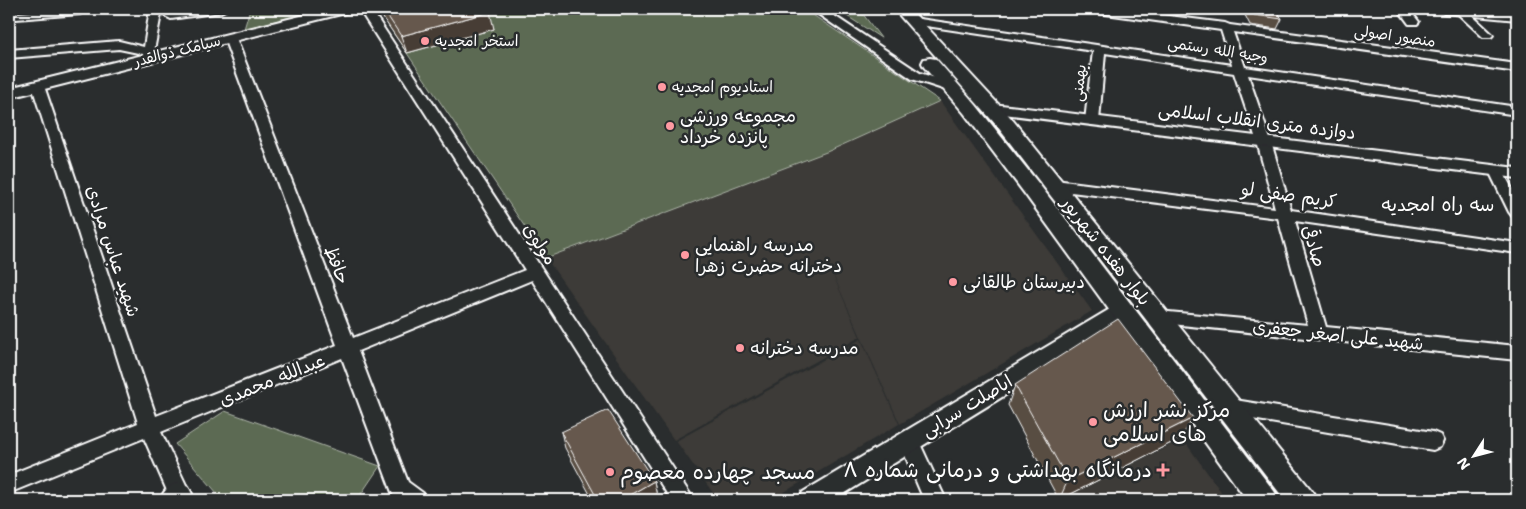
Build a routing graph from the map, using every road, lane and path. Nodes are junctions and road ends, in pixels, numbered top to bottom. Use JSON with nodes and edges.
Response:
{"nodes":[{"id":1,"x":156,"y":9,"type":"edge"},
{"id":2,"x":221,"y":9,"type":"edge"},
{"id":3,"x":365,"y":9,"type":"edge"},
{"id":4,"x":816,"y":9,"type":"edge"},
{"id":5,"x":884,"y":9,"type":"edge"},
{"id":6,"x":1091,"y":9,"type":"edge"},
{"id":7,"x":1403,"y":9,"type":"edge"},
{"id":8,"x":1444,"y":9,"type":"edge"},
{"id":9,"x":337,"y":10,"type":"edge"},
{"id":10,"x":1460,"y":10,"type":"junction"},
{"id":11,"x":76,"y":12,"type":"dead end"},
{"id":12,"x":1133,"y":12,"type":"edge"},
{"id":13,"x":908,"y":15,"type":"edge"},
{"id":14,"x":16,"y":16,"type":"edge"},
{"id":15,"x":171,"y":16,"type":"dead end"},
{"id":16,"x":1517,"y":16,"type":"edge"},
{"id":17,"x":1413,"y":22,"type":"dead end"},
{"id":18,"x":1225,"y":26,"type":"junction"},
{"id":19,"x":1368,"y":34,"type":"dead end"},
{"id":20,"x":1487,"y":35,"type":"dead end"},
{"id":21,"x":230,"y":38,"type":"junction"},
{"id":22,"x":1099,"y":48,"type":"junction"},
{"id":23,"x":1375,"y":48,"type":"junction"},
{"id":24,"x":9,"y":54,"type":"edge"},
{"id":25,"x":148,"y":55,"type":"junction"},
{"id":26,"x":1517,"y":68,"type":"edge"},
{"id":27,"x":1240,"y":70,"type":"junction"},
{"id":28,"x":38,"y":86,"type":"junction"},
{"id":29,"x":952,"y":88,"type":"junction"},
{"id":30,"x":9,"y":93,"type":"edge"},
{"id":31,"x":992,"y":109,"type":"junction"},
{"id":32,"x":1517,"y":111,"type":"edge"},
{"id":33,"x":1092,"y":121,"type":"junction"},
{"id":34,"x":1264,"y":142,"type":"junction"},
{"id":35,"x":1496,"y":171,"type":"junction"},
{"id":36,"x":1517,"y":173,"type":"edge"},
{"id":37,"x":1055,"y":185,"type":"junction"},
{"id":38,"x":1517,"y":212,"type":"edge"},
{"id":39,"x":1284,"y":214,"type":"junction"},
{"id":40,"x":1517,"y":248,"type":"edge"},
{"id":41,"x":534,"y":273,"type":"junction"},
{"id":42,"x":1123,"y":312,"type":"junction"},
{"id":43,"x":1158,"y":317,"type":"junction"},
{"id":44,"x":1319,"y":332,"type":"junction"},
{"id":45,"x":348,"y":349,"type":"junction"},
{"id":46,"x":1517,"y":353,"type":"edge"},
{"id":47,"x":1229,"y":407,"type":"junction"},
{"id":48,"x":150,"y":429,"type":"junction"},
{"id":49,"x":909,"y":441,"type":"junction"},
{"id":50,"x":1433,"y":442,"type":"dead end"},
{"id":51,"x":9,"y":484,"type":"edge"},
{"id":52,"x":178,"y":498,"type":"edge"},
{"id":53,"x":415,"y":500,"type":"edge"},
{"id":54,"x":683,"y":500,"type":"edge"},
{"id":55,"x":812,"y":500,"type":"edge"},
{"id":56,"x":935,"y":500,"type":"edge"},
{"id":57,"x":1264,"y":500,"type":"edge"},
{"id":58,"x":1302,"y":500,"type":"edge"}],
"edges":[{"from":1,"to":25,"type":"street"},
{"from":2,"to":15,"type":"street"},
{"from":3,"to":41,"type":"street","name":"مولوی"},
{"from":4,"to":29,"type":"street"},
{"from":5,"to":29,"type":"main road","name":"بلوار هفده شهریور"},
{"from":6,"to":12,"type":"street","name":"منصور اصولی"},
{"from":7,"to":17,"type":"street"},
{"from":8,"to":10,"type":"street"},
{"from":9,"to":21,"type":"street","name":"سیامک ذوالقدر"},
{"from":10,"to":16,"type":"street"},
{"from":10,"to":20,"type":"street"},
{"from":11,"to":14,"type":"street"},
{"from":12,"to":18,"type":"street","name":"منصور اصولی"},
{"from":13,"to":22,"type":"street","name":"وجیه الله رستمی"},
{"from":13,"to":31,"type":"main road","name":"بلوار هفده شهریور"},
{"from":18,"to":23,"type":"street","name":"منصور اصولی"},
{"from":18,"to":27,"type":"street"},
{"from":19,"to":23,"type":"street"},
{"from":21,"to":25,"type":"street","name":"سیامک ذوالقدر"},
{"from":21,"to":45,"type":"street","name":"حافظ"},
{"from":22,"to":27,"type":"street","name":"وجیه الله رستمی"},
{"from":22,"to":33,"type":"street","name":"بهمنی"},
{"from":23,"to":26,"type":"street","name":"منصور اصولی"},
{"from":24,"to":25,"type":"street"},
{"from":25,"to":28,"type":"street","name":"سیامک ذوالقدر"},
{"from":27,"to":32,"type":"street","name":"وجیه الله رستمی"},
{"from":27,"to":34,"type":"street"},
{"from":28,"to":30,"type":"street","name":"سیامک ذوالقدر"},
{"from":28,"to":48,"type":"street","name":"شهید عباس مرادی"},
{"from":29,"to":42,"type":"main road","name":"بلوار هفده شهریور"},
{"from":31,"to":33,"type":"street","name":"دوازده متری انقلاب اسلامی"},
{"from":31,"to":37,"type":"main road","name":"بلوار هفده شهریور"},
{"from":33,"to":34,"type":"street","name":"دوازده متری انقلاب اسلامی"},
{"from":34,"to":35,"type":"street","name":"دوازده متری انقلاب اسلامی"},
{"from":34,"to":39,"type":"street","name":"صادقی"},
{"from":35,"to":36,"type":"street","name":"دوازده متری انقلاب اسلامی"},
{"from":35,"to":38,"type":"street"},
{"from":37,"to":39,"type":"street","name":"کریم صفی لو"},
{"from":37,"to":43,"type":"main road","name":"بلوار هفده شهریور"},
{"from":39,"to":40,"type":"street","name":"کریم صفی لو"},
{"from":39,"to":44,"type":"street","name":"صادقی"},
{"from":41,"to":45,"type":"street","name":"عبدالله محمدی"},
{"from":41,"to":54,"type":"street","name":"مولوی"},
{"from":42,"to":49,"type":"street","name":"اباصلت سرابی"},
{"from":42,"to":57,"type":"main road","name":"بلوار هفده شهریور"},
{"from":43,"to":44,"type":"street","name":"شهید علی اصغر جعفری"},
{"from":43,"to":47,"type":"main road","name":"بلوار هفده شهریور"},
{"from":44,"to":46,"type":"street","name":"شهید علی اصغر جعفری"},
{"from":45,"to":48,"type":"street","name":"عبدالله محمدی"},
{"from":45,"to":53,"type":"street","name":"حافظ"},
{"from":47,"to":50,"type":"street"},
{"from":47,"to":58,"type":"main road","name":"بلوار هفده شهریور"},
{"from":48,"to":51,"type":"street","name":"عبدالله محمدی"},
{"from":48,"to":52,"type":"street"},
{"from":49,"to":55,"type":"street","name":"اباصلت سرابی"},
{"from":49,"to":56,"type":"street"}]}
